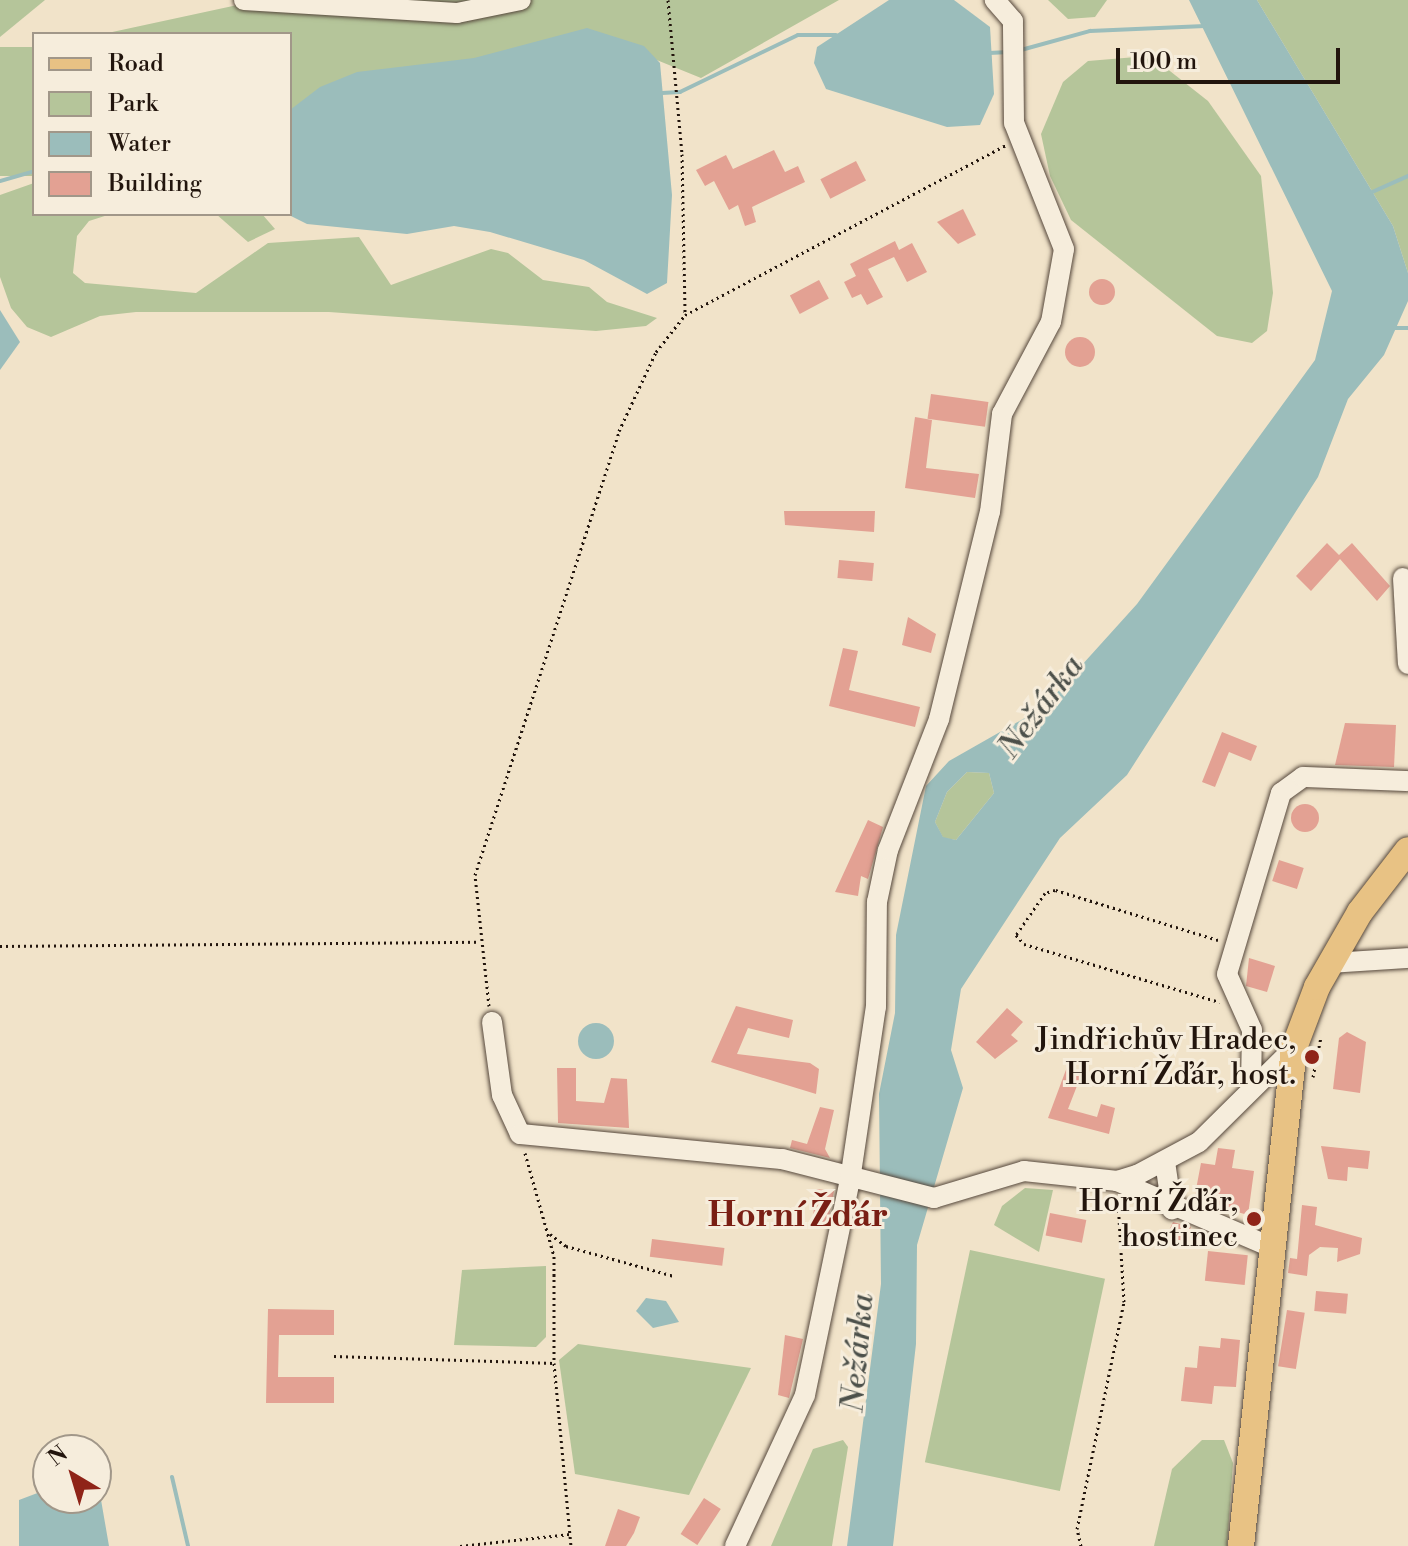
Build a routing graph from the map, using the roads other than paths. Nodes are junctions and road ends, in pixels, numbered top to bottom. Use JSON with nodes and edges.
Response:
{"nodes":[{"id":1,"x":244,"y":0,"type":"edge"},
{"id":2,"x":521,"y":0,"type":"edge"},
{"id":3,"x":995,"y":0,"type":"edge"},
{"id":4,"x":1403,"y":578,"type":"dead end"},
{"id":5,"x":1408,"y":664,"type":"edge"},
{"id":6,"x":1408,"y":781,"type":"edge"},
{"id":7,"x":1408,"y":850,"type":"edge"},
{"id":8,"x":1408,"y":958,"type":"edge"},
{"id":9,"x":1331,"y":963,"type":"junction"},
{"id":10,"x":492,"y":1022,"type":"road end"},
{"id":11,"x":1294,"y":1048,"type":"junction"},
{"id":12,"x":1251,"y":1084,"type":"junction"},
{"id":13,"x":1165,"y":1162,"type":"junction"},
{"id":14,"x":1117,"y":1181,"type":"junction"},
{"id":15,"x":859,"y":1182,"type":"junction"},
{"id":16,"x":1172,"y":1209,"type":"junction"},
{"id":17,"x":1271,"y":1247,"type":"junction"},
{"id":18,"x":735,"y":1546,"type":"edge"},
{"id":19,"x":1241,"y":1546,"type":"edge"}],
"edges":[{"from":1,"to":2,"type":"street"},
{"from":3,"to":15,"type":"street"},
{"from":4,"to":5,"type":"street"},
{"from":6,"to":12,"type":"street"},
{"from":7,"to":9,"type":"main road"},
{"from":8,"to":9,"type":"street"},
{"from":9,"to":11,"type":"main road"},
{"from":10,"to":15,"type":"street"},
{"from":11,"to":12,"type":"street"},
{"from":11,"to":17,"type":"main road"},
{"from":12,"to":13,"type":"street"},
{"from":13,"to":14,"type":"street"},
{"from":13,"to":16,"type":"street"},
{"from":14,"to":15,"type":"street"},
{"from":14,"to":16,"type":"street"},
{"from":15,"to":18,"type":"street"},
{"from":16,"to":17,"type":"street"},
{"from":17,"to":19,"type":"main road"}]}
